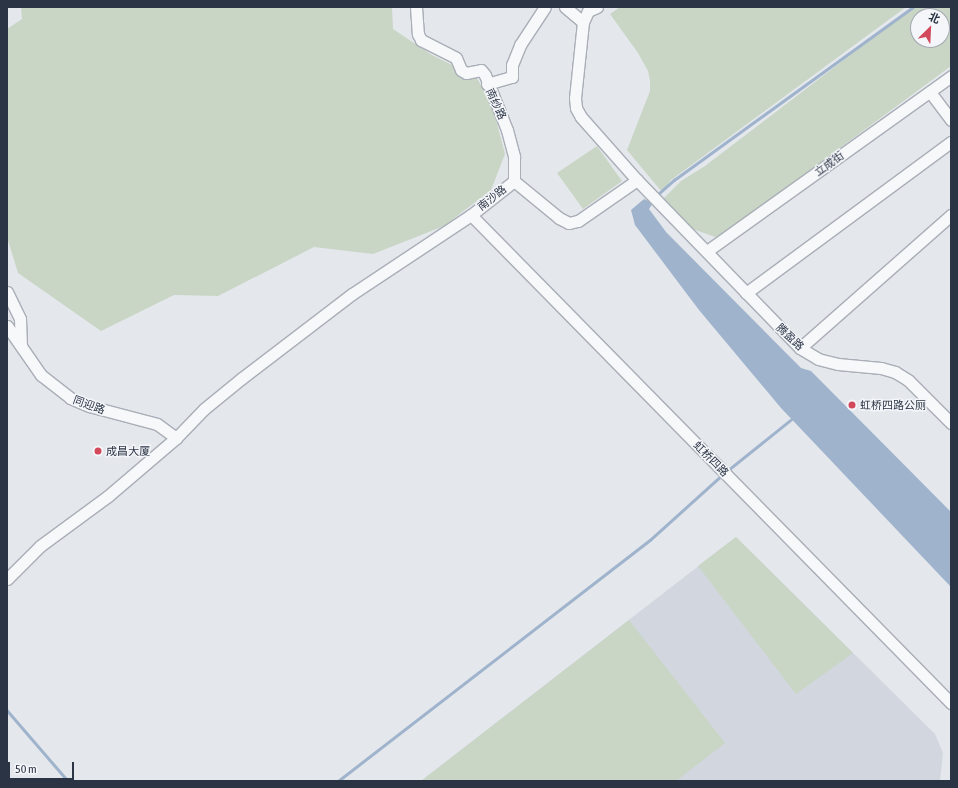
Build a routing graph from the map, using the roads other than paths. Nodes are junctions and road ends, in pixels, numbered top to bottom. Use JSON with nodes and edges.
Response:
{"nodes":[{"id":1,"x":545,"y":7,"type":"edge"},
{"id":2,"x":565,"y":7,"type":"edge"},
{"id":3,"x":418,"y":8,"type":"edge"},
{"id":4,"x":590,"y":8,"type":"edge"},
{"id":5,"x":583,"y":22,"type":"junction"},
{"id":6,"x":951,"y":76,"type":"edge"},
{"id":7,"x":487,"y":84,"type":"junction"},
{"id":8,"x":930,"y":92,"type":"junction"},
{"id":9,"x":951,"y":120,"type":"edge"},
{"id":10,"x":951,"y":142,"type":"edge"},
{"id":11,"x":637,"y":180,"type":"junction"},
{"id":12,"x":514,"y":181,"type":"junction"},
{"id":13,"x":470,"y":215,"type":"junction"},
{"id":14,"x":951,"y":215,"type":"edge"},
{"id":15,"x":707,"y":251,"type":"junction"},
{"id":16,"x":7,"y":292,"type":"edge"},
{"id":17,"x":746,"y":293,"type":"junction"},
{"id":18,"x":7,"y":326,"type":"edge"},
{"id":19,"x":20,"y":344,"type":"junction"},
{"id":20,"x":800,"y":348,"type":"junction"},
{"id":21,"x":951,"y":423,"type":"edge"},
{"id":22,"x":176,"y":438,"type":"junction"},
{"id":23,"x":7,"y":579,"type":"edge"},
{"id":24,"x":951,"y":703,"type":"edge"}],
"edges":[{"from":1,"to":7,"type":"street","name":"南纱路"},
{"from":2,"to":5,"type":"street"},
{"from":3,"to":7,"type":"street"},
{"from":4,"to":5,"type":"street","name":"腾盈路"},
{"from":5,"to":11,"type":"street","name":"腾盈路"},
{"from":6,"to":8,"type":"street","name":"立成街"},
{"from":7,"to":12,"type":"street","name":"南纱路"},
{"from":8,"to":9,"type":"street"},
{"from":8,"to":15,"type":"street","name":"立成街"},
{"from":10,"to":17,"type":"street"},
{"from":11,"to":12,"type":"street"},
{"from":11,"to":15,"type":"street","name":"腾盈路"},
{"from":12,"to":13,"type":"street","name":"南沙路"},
{"from":13,"to":22,"type":"street","name":"南沙路"},
{"from":13,"to":24,"type":"street","name":"虹桥四路"},
{"from":14,"to":20,"type":"street"},
{"from":15,"to":17,"type":"street","name":"腾盈路"},
{"from":16,"to":19,"type":"street"},
{"from":17,"to":20,"type":"street","name":"腾盈路"},
{"from":18,"to":19,"type":"street","name":"同迎路"},
{"from":19,"to":22,"type":"street","name":"同迎路"},
{"from":20,"to":21,"type":"street","name":"腾盈路"},
{"from":22,"to":23,"type":"street","name":"南沙路"}]}
